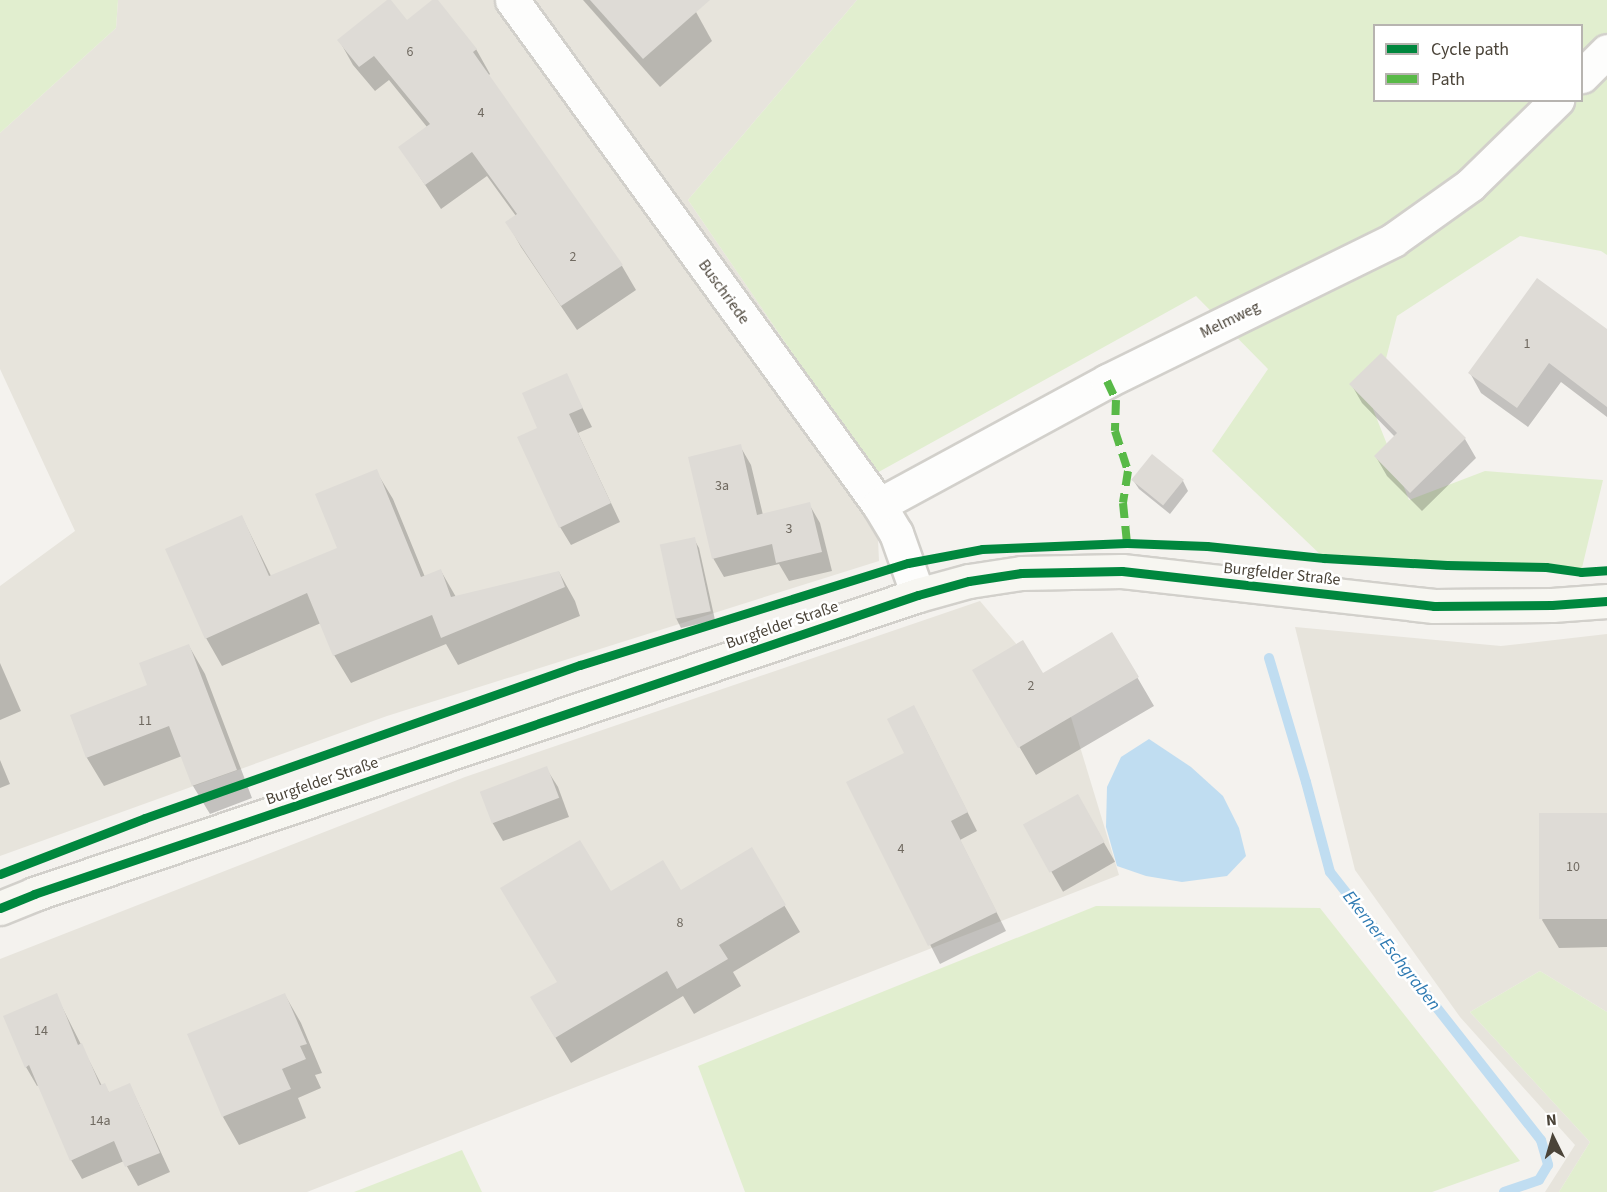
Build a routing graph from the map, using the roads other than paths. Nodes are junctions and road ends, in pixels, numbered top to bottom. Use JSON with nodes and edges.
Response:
{"nodes":[{"id":1,"x":512,"y":0,"type":"edge"},
{"id":2,"x":1607,"y":51,"type":"edge"},
{"id":3,"x":1583,"y":74,"type":"edge"},
{"id":4,"x":1555,"y":102,"type":"edge"},
{"id":5,"x":879,"y":505,"type":"junction"},
{"id":6,"x":918,"y":595,"type":"junction"},
{"id":7,"x":1607,"y":601,"type":"edge"},
{"id":8,"x":0,"y":908,"type":"edge"}],
"edges":[{"from":1,"to":5,"type":"street","name":"Buschriede"},
{"from":2,"to":3,"type":"street"},
{"from":4,"to":5,"type":"street","name":"Melmweg"},
{"from":5,"to":6,"type":"street","name":"Buschriede"},
{"from":6,"to":7,"type":"street","name":"Burgfelder Straße"},
{"from":6,"to":8,"type":"street","name":"Burgfelder Straße"}]}
